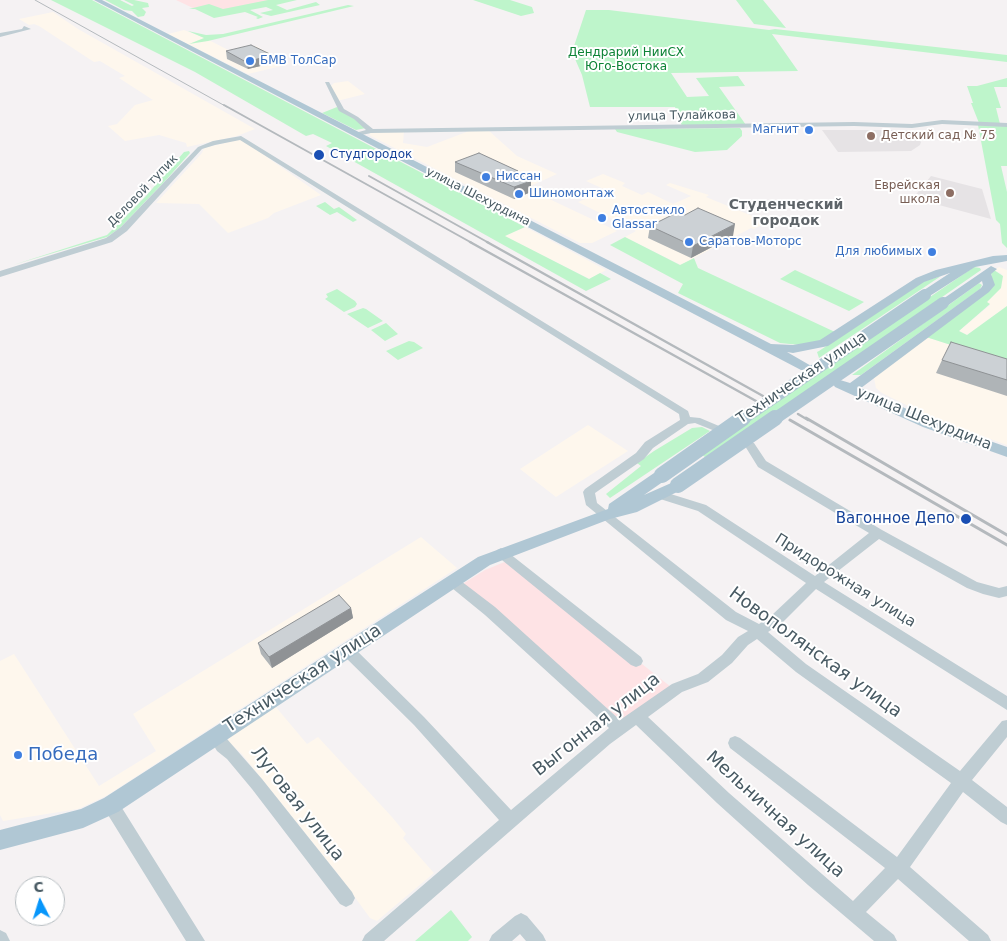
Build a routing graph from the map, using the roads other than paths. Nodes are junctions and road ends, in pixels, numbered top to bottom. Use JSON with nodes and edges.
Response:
{"nodes":[{"id":1,"x":97,"y":0,"type":"edge"},
{"id":2,"x":24,"y":28,"type":"dead end"},
{"id":3,"x":0,"y":35,"type":"edge"},
{"id":4,"x":327,"y":83,"type":"dead end"},
{"id":5,"x":1007,"y":125,"type":"edge"},
{"id":6,"x":371,"y":131,"type":"junction"},
{"id":7,"x":357,"y":134,"type":"junction"},
{"id":8,"x":1007,"y":259,"type":"edge"},
{"id":9,"x":972,"y":264,"type":"junction"},
{"id":10,"x":986,"y":273,"type":"junction"},
{"id":11,"x":0,"y":274,"type":"edge"},
{"id":12,"x":764,"y":345,"type":"junction"},
{"id":13,"x":806,"y":367,"type":"dead end"},
{"id":14,"x":685,"y":421,"type":"junction"},
{"id":15,"x":715,"y":428,"type":"dead end"},
{"id":16,"x":750,"y":446,"type":"dead end"},
{"id":17,"x":1007,"y":452,"type":"edge"},
{"id":18,"x":661,"y":495,"type":"junction"},
{"id":19,"x":605,"y":515,"type":"junction"},
{"id":20,"x":878,"y":532,"type":"junction"},
{"id":21,"x":501,"y":554,"type":"junction"},
{"id":22,"x":452,"y":581,"type":"junction"},
{"id":23,"x":816,"y":583,"type":"junction"},
{"id":24,"x":1007,"y":591,"type":"edge"},
{"id":25,"x":758,"y":631,"type":"junction"},
{"id":26,"x":347,"y":650,"type":"junction"},
{"id":27,"x":636,"y":661,"type":"dead end"},
{"id":28,"x":1007,"y":704,"type":"edge"},
{"id":29,"x":638,"y":717,"type":"junction"},
{"id":30,"x":1007,"y":726,"type":"edge"},
{"id":31,"x":620,"y":728,"type":"junction"},
{"id":32,"x":215,"y":736,"type":"junction"},
{"id":33,"x":735,"y":743,"type":"dead end"},
{"id":34,"x":962,"y":782,"type":"junction"},
{"id":35,"x":111,"y":805,"type":"junction"},
{"id":36,"x":1007,"y":816,"type":"edge"},
{"id":37,"x":510,"y":820,"type":"junction"},
{"id":38,"x":0,"y":840,"type":"edge"},
{"id":39,"x":897,"y":867,"type":"junction"},
{"id":40,"x":346,"y":898,"type":"dead end"},
{"id":41,"x":854,"y":912,"type":"junction"},
{"id":42,"x":196,"y":941,"type":"edge"},
{"id":43,"x":371,"y":941,"type":"edge"},
{"id":44,"x":498,"y":941,"type":"edge"},
{"id":45,"x":536,"y":941,"type":"edge"},
{"id":46,"x":888,"y":941,"type":"edge"},
{"id":47,"x":982,"y":941,"type":"edge"}],
"edges":[{"from":1,"to":7,"type":"main road","name":"улица Шехурдина"},
{"from":2,"to":3,"type":"street"},
{"from":4,"to":6,"type":"street"},
{"from":5,"to":6,"type":"street","name":"улица Тулайкова"},
{"from":6,"to":7,"type":"street","name":"улица Тулайкова"},
{"from":7,"to":12,"type":"main road","name":"улица Шехурдина"},
{"from":8,"to":9,"type":"main road","name":"Техническая улица"},
{"from":8,"to":10,"type":"main road","name":"Техническая улица"},
{"from":9,"to":10,"type":"street"},
{"from":9,"to":12,"type":"main road"},
{"from":9,"to":19,"type":"main road","name":"Техническая улица","bridge":true},
{"from":10,"to":17,"type":"main road","name":"улица Шехурдина"},
{"from":10,"to":18,"type":"main road","name":"Техническая улица","bridge":true},
{"from":11,"to":14,"type":"street","name":"Деловой тупик"},
{"from":12,"to":13,"type":"main road","name":"улица Шехурдина"},
{"from":14,"to":15,"type":"street"},
{"from":14,"to":19,"type":"street","name":"Новополянская улица"},
{"from":16,"to":20,"type":"street"},
{"from":18,"to":19,"type":"main road","name":"Техническая улица"},
{"from":18,"to":23,"type":"street","name":"Придорожная улица"},
{"from":19,"to":21,"type":"main road","name":"Техническая улица"},
{"from":19,"to":25,"type":"street","name":"Новополянская улица"},
{"from":20,"to":23,"type":"street","name":"Выгонная улица"},
{"from":20,"to":24,"type":"street"},
{"from":21,"to":22,"type":"main road","name":"Техническая улица"},
{"from":21,"to":27,"type":"street"},
{"from":22,"to":26,"type":"main road","name":"Техническая улица"},
{"from":22,"to":31,"type":"street"},
{"from":23,"to":25,"type":"street","name":"Выгонная улица"},
{"from":23,"to":28,"type":"street","name":"Придорожная улица"},
{"from":25,"to":29,"type":"street","name":"Выгонная улица"},
{"from":25,"to":34,"type":"street","name":"Новополянская улица"},
{"from":26,"to":32,"type":"main road","name":"Техническая улица"},
{"from":26,"to":37,"type":"street"},
{"from":29,"to":31,"type":"street","name":"Выгонная улица"},
{"from":29,"to":41,"type":"street","name":"Мельничная улица"},
{"from":30,"to":34,"type":"street"},
{"from":31,"to":37,"type":"street","name":"Выгонная улица"},
{"from":32,"to":35,"type":"main road","name":"Техническая улица"},
{"from":32,"to":40,"type":"street","name":"Луговая улица"},
{"from":33,"to":39,"type":"street","name":"Мельничная улица"},
{"from":34,"to":36,"type":"street","name":"Новополянская улица"},
{"from":34,"to":39,"type":"street"},
{"from":35,"to":38,"type":"main road","name":"Техническая улица"},
{"from":35,"to":42,"type":"street"},
{"from":37,"to":43,"type":"street","name":"Выгонная улица"},
{"from":39,"to":41,"type":"street"},
{"from":39,"to":47,"type":"street","name":"Мельничная улица"},
{"from":41,"to":46,"type":"street","name":"Мельничная улица"},
{"from":44,"to":45,"type":"street"}]}
